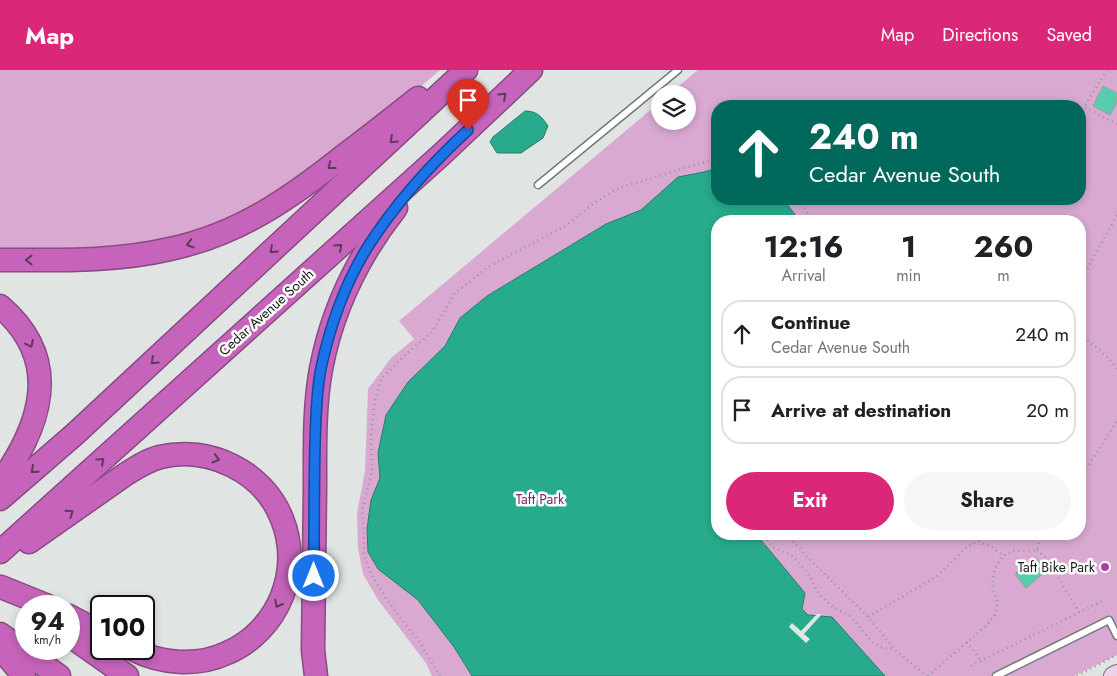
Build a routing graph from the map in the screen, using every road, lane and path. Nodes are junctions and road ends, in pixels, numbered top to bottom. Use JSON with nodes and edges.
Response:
{"nodes":[{"id":1,"x":451,"y":70,"type":"edge"},
{"id":2,"x":466,"y":70,"type":"edge"},
{"id":3,"x":531,"y":70,"type":"edge"},
{"id":4,"x":678,"y":70,"type":"edge"},
{"id":5,"x":1107,"y":70,"type":"edge"},
{"id":6,"x":1086,"y":104,"type":"edge"},
{"id":7,"x":1086,"y":108,"type":"edge"},
{"id":8,"x":1117,"y":124,"type":"edge"},
{"id":9,"x":442,"y":154,"type":"junction"},
{"id":10,"x":711,"y":160,"type":"edge"},
{"id":11,"x":538,"y":185,"type":"dead end"},
{"id":12,"x":1117,"y":215,"type":"edge"},
{"id":13,"x":0,"y":260,"type":"edge"},
{"id":14,"x":1086,"y":271,"type":"edge"},
{"id":15,"x":0,"y":306,"type":"edge"},
{"id":16,"x":1086,"y":339,"type":"edge"},
{"id":17,"x":1117,"y":369,"type":"edge"},
{"id":18,"x":1117,"y":421,"type":"edge"},
{"id":19,"x":1086,"y":468,"type":"edge"},
{"id":20,"x":0,"y":482,"type":"edge"},
{"id":21,"x":0,"y":499,"type":"edge"},
{"id":22,"x":792,"y":540,"type":"edge"},
{"id":23,"x":1039,"y":540,"type":"edge"},
{"id":24,"x":768,"y":542,"type":"joint"},
{"id":25,"x":764,"y":546,"type":"dead end"},
{"id":26,"x":1037,"y":550,"type":"junction"},
{"id":27,"x":0,"y":552,"type":"edge"},
{"id":28,"x":1003,"y":556,"type":"junction"},
{"id":29,"x":0,"y":558,"type":"edge"},
{"id":30,"x":0,"y":587,"type":"edge"},
{"id":31,"x":20,"y":595,"type":"edge"},
{"id":32,"x":15,"y":597,"type":"edge"},
{"id":33,"x":1104,"y":600,"type":"dead end"},
{"id":34,"x":1079,"y":612,"type":"junction"},
{"id":35,"x":868,"y":617,"type":"junction"},
{"id":36,"x":0,"y":634,"type":"edge"},
{"id":37,"x":1117,"y":636,"type":"edge"},
{"id":38,"x":967,"y":642,"type":"junction"},
{"id":39,"x":80,"y":643,"type":"edge"},
{"id":40,"x":0,"y":648,"type":"edge"},
{"id":41,"x":894,"y":649,"type":"junction"},
{"id":42,"x":1117,"y":656,"type":"edge"},
{"id":43,"x":155,"y":658,"type":"edge"},
{"id":44,"x":981,"y":661,"type":"junction"},
{"id":45,"x":971,"y":666,"type":"dead end"},
{"id":46,"x":1117,"y":674,"type":"edge"},
{"id":47,"x":24,"y":676,"type":"edge"},
{"id":48,"x":59,"y":676,"type":"edge"},
{"id":49,"x":127,"y":676,"type":"edge"},
{"id":50,"x":316,"y":676,"type":"edge"},
{"id":51,"x":440,"y":676,"type":"edge"},
{"id":52,"x":928,"y":676,"type":"edge"},
{"id":53,"x":996,"y":676,"type":"edge"},
{"id":54,"x":1077,"y":676,"type":"edge"},
{"id":55,"x":1113,"y":676,"type":"edge"}],
"edges":[{"from":1,"to":13,"type":"highway","one_way":true},
{"from":2,"to":21,"type":"highway","one_way":true},
{"from":9,"to":3,"type":"highway","name":"Cedar Avenue South","one_way":true},
{"from":4,"to":11,"type":"lane"},
{"from":5,"to":6,"type":"path"},
{"from":7,"to":8,"type":"path"},
{"from":27,"to":9,"type":"highway","name":"Cedar Avenue South","one_way":true},
{"from":9,"to":50,"type":"highway"},
{"from":10,"to":51,"type":"path"},
{"from":12,"to":14,"type":"path"},
{"from":15,"to":20,"type":"highway","one_way":true},
{"from":16,"to":17,"type":"path"},
{"from":18,"to":19,"type":"path"},
{"from":22,"to":35,"type":"path"},
{"from":23,"to":26,"type":"path"},
{"from":24,"to":25,"type":"path"},
{"from":24,"to":41,"type":"path"},
{"from":26,"to":28,"type":"path"},
{"from":26,"to":34,"type":"path"},
{"from":28,"to":35,"type":"path"},
{"from":28,"to":38,"type":"path"},
{"from":29,"to":43,"type":"highway","one_way":true},
{"from":30,"to":31,"type":"highway"},
{"from":30,"to":32,"type":"highway"},
{"from":33,"to":34,"type":"path"},
{"from":34,"to":44,"type":"path"},
{"from":35,"to":41,"type":"path"},
{"from":36,"to":48,"type":"highway"},
{"from":37,"to":53,"type":"lane"},
{"from":38,"to":44,"type":"path"},
{"from":38,"to":52,"type":"path"},
{"from":39,"to":49,"type":"highway"},
{"from":40,"to":47,"type":"highway"},
{"from":41,"to":52,"type":"path"},
{"from":42,"to":54,"type":"path"},
{"from":44,"to":45,"type":"path"},
{"from":46,"to":55,"type":"street"}]}
